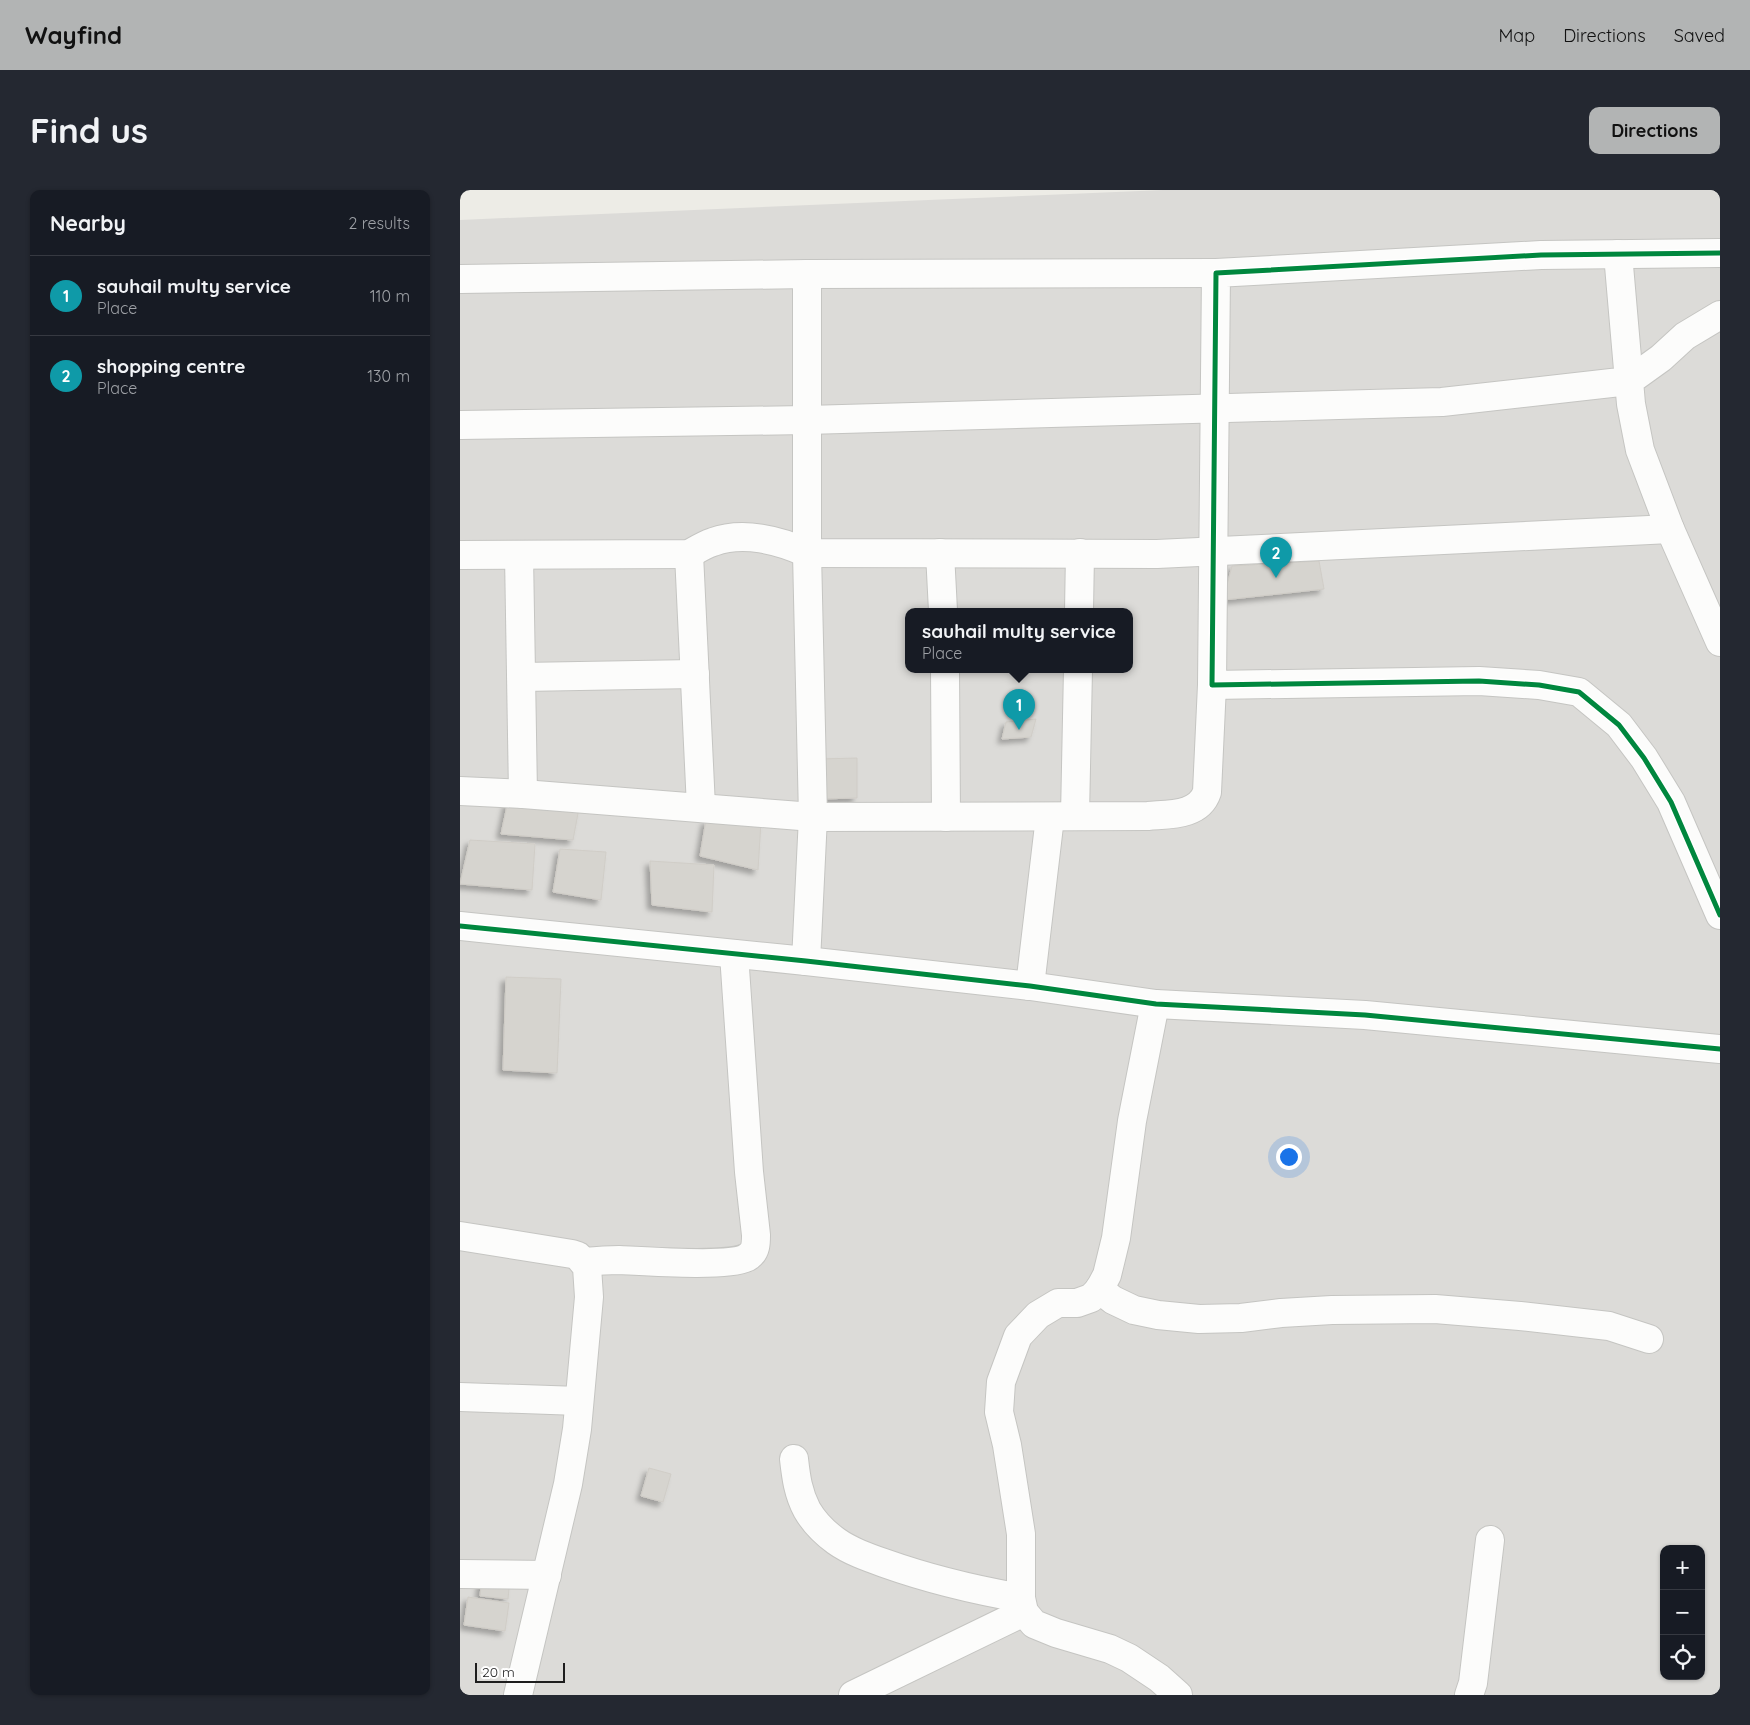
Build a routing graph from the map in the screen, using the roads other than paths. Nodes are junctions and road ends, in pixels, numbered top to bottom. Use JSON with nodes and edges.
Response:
{"nodes":[{"id":1,"x":1720,"y":253,"type":"edge"},
{"id":2,"x":1618,"y":254,"type":"junction"},
{"id":3,"x":1216,"y":273,"type":"junction"},
{"id":4,"x":807,"y":274,"type":"junction"},
{"id":5,"x":460,"y":279,"type":"edge"},
{"id":6,"x":1720,"y":315,"type":"edge"},
{"id":7,"x":1628,"y":381,"type":"junction"},
{"id":8,"x":1214,"y":408,"type":"junction"},
{"id":9,"x":807,"y":420,"type":"junction"},
{"id":10,"x":460,"y":425,"type":"edge"},
{"id":11,"x":1670,"y":529,"type":"junction"},
{"id":12,"x":1212,"y":551,"type":"junction"},
{"id":13,"x":807,"y":553,"type":"junction"},
{"id":14,"x":940,"y":553,"type":"junction"},
{"id":15,"x":1080,"y":553,"type":"junction"},
{"id":16,"x":519,"y":554,"type":"junction"},
{"id":17,"x":688,"y":554,"type":"junction"},
{"id":18,"x":460,"y":556,"type":"edge"},
{"id":19,"x":943,"y":608,"type":"edge"},
{"id":20,"x":1079,"y":608,"type":"edge"},
{"id":21,"x":1720,"y":642,"type":"edge"},
{"id":22,"x":945,"y":673,"type":"edge"},
{"id":23,"x":1078,"y":673,"type":"edge"},
{"id":24,"x":695,"y":674,"type":"junction"},
{"id":25,"x":522,"y":678,"type":"junction"},
{"id":26,"x":1212,"y":685,"type":"junction"},
{"id":27,"x":460,"y":791,"type":"edge"},
{"id":28,"x":524,"y":794,"type":"junction"},
{"id":29,"x":701,"y":807,"type":"junction"},
{"id":30,"x":1063,"y":816,"type":"junction"},
{"id":31,"x":813,"y":817,"type":"junction"},
{"id":32,"x":946,"y":817,"type":"junction"},
{"id":33,"x":1720,"y":915,"type":"edge"},
{"id":34,"x":460,"y":926,"type":"edge"},
{"id":35,"x":734,"y":954,"type":"junction"},
{"id":36,"x":806,"y":961,"type":"junction"},
{"id":37,"x":1030,"y":986,"type":"junction"},
{"id":38,"x":1154,"y":1004,"type":"junction"},
{"id":39,"x":1720,"y":1049,"type":"edge"},
{"id":40,"x":460,"y":1236,"type":"edge"},
{"id":41,"x":584,"y":1262,"type":"junction"},
{"id":42,"x":1099,"y":1289,"type":"junction"},
{"id":43,"x":1649,"y":1339,"type":"dead end"},
{"id":44,"x":460,"y":1397,"type":"edge"},
{"id":45,"x":579,"y":1402,"type":"junction"},
{"id":46,"x":794,"y":1458,"type":"dead end"},
{"id":47,"x":1490,"y":1540,"type":"dead end"},
{"id":48,"x":460,"y":1574,"type":"edge"},
{"id":49,"x":547,"y":1575,"type":"junction"},
{"id":50,"x":1023,"y":1605,"type":"junction"},
{"id":51,"x":518,"y":1695,"type":"edge"},
{"id":52,"x":853,"y":1695,"type":"edge"},
{"id":53,"x":1178,"y":1695,"type":"edge"},
{"id":54,"x":1470,"y":1695,"type":"edge"}],
"edges":[{"from":1,"to":2,"type":"street"},
{"from":2,"to":3,"type":"street"},
{"from":2,"to":7,"type":"street"},
{"from":3,"to":4,"type":"street"},
{"from":3,"to":8,"type":"street"},
{"from":4,"to":5,"type":"street"},
{"from":4,"to":9,"type":"street"},
{"from":6,"to":7,"type":"street"},
{"from":7,"to":8,"type":"street"},
{"from":7,"to":11,"type":"street"},
{"from":8,"to":9,"type":"street"},
{"from":8,"to":12,"type":"street"},
{"from":9,"to":10,"type":"street"},
{"from":9,"to":13,"type":"street"},
{"from":11,"to":12,"type":"street"},
{"from":11,"to":21,"type":"street"},
{"from":12,"to":15,"type":"street"},
{"from":12,"to":26,"type":"street"},
{"from":13,"to":14,"type":"street"},
{"from":13,"to":17,"type":"street"},
{"from":13,"to":31,"type":"street"},
{"from":14,"to":15,"type":"street"},
{"from":14,"to":19,"type":"street"},
{"from":15,"to":20,"type":"street"},
{"from":16,"to":17,"type":"street"},
{"from":16,"to":18,"type":"street"},
{"from":16,"to":25,"type":"street"},
{"from":17,"to":24,"type":"street"},
{"from":22,"to":32,"type":"street"},
{"from":23,"to":30,"type":"street"},
{"from":24,"to":25,"type":"street"},
{"from":24,"to":29,"type":"street"},
{"from":25,"to":28,"type":"street"},
{"from":26,"to":30,"type":"street"},
{"from":26,"to":33,"type":"street"},
{"from":27,"to":28,"type":"street"},
{"from":28,"to":29,"type":"street"},
{"from":29,"to":31,"type":"street"},
{"from":30,"to":32,"type":"street"},
{"from":30,"to":37,"type":"street"},
{"from":31,"to":32,"type":"street"},
{"from":31,"to":36,"type":"street"},
{"from":34,"to":35,"type":"street"},
{"from":35,"to":36,"type":"street"},
{"from":35,"to":41,"type":"street"},
{"from":36,"to":37,"type":"street"},
{"from":37,"to":38,"type":"street"},
{"from":38,"to":39,"type":"street"},
{"from":38,"to":42,"type":"street"},
{"from":40,"to":41,"type":"street"},
{"from":41,"to":45,"type":"street"},
{"from":42,"to":43,"type":"street"},
{"from":42,"to":50,"type":"street"},
{"from":44,"to":45,"type":"street"},
{"from":45,"to":49,"type":"street"},
{"from":46,"to":50,"type":"street"},
{"from":47,"to":54,"type":"street"},
{"from":48,"to":49,"type":"street"},
{"from":49,"to":51,"type":"street"},
{"from":50,"to":52,"type":"street"},
{"from":50,"to":53,"type":"street"}]}
